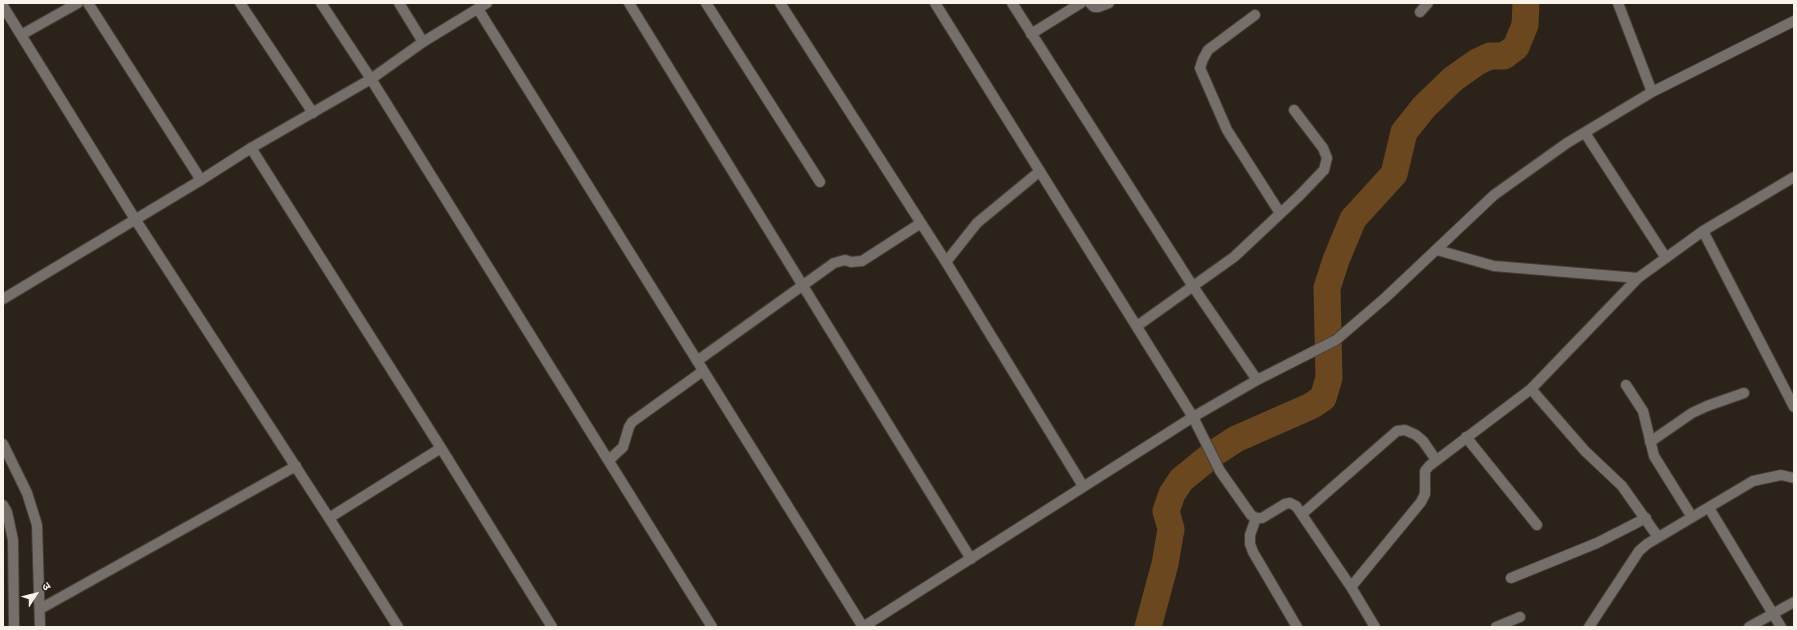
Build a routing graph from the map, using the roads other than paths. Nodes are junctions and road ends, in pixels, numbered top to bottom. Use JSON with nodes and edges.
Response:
{"nodes":[{"id":1,"x":78,"y":3,"type":"edge"},
{"id":2,"x":88,"y":3,"type":"edge"},
{"id":3,"x":240,"y":3,"type":"edge"},
{"id":4,"x":321,"y":3,"type":"edge"},
{"id":5,"x":399,"y":3,"type":"edge"},
{"id":6,"x":487,"y":3,"type":"edge"},
{"id":7,"x":629,"y":3,"type":"edge"},
{"id":8,"x":706,"y":3,"type":"edge"},
{"id":9,"x":780,"y":3,"type":"edge"},
{"id":10,"x":935,"y":3,"type":"edge"},
{"id":11,"x":1012,"y":3,"type":"edge"},
{"id":12,"x":1081,"y":3,"type":"edge"},
{"id":13,"x":1090,"y":3,"type":"edge"},
{"id":14,"x":1109,"y":3,"type":"edge"},
{"id":15,"x":1428,"y":3,"type":"edge"},
{"id":16,"x":1618,"y":3,"type":"edge"},
{"id":17,"x":3,"y":6,"type":"edge"},
{"id":18,"x":478,"y":9,"type":"junction"},
{"id":19,"x":1420,"y":12,"type":"dead end"},
{"id":20,"x":1255,"y":15,"type":"dead end"},
{"id":21,"x":1794,"y":21,"type":"edge"},
{"id":22,"x":1031,"y":34,"type":"junction"},
{"id":23,"x":21,"y":35,"type":"junction"},
{"id":24,"x":423,"y":42,"type":"junction"},
{"id":25,"x":371,"y":79,"type":"junction"},
{"id":26,"x":1652,"y":92,"type":"junction"},
{"id":27,"x":1294,"y":110,"type":"dead end"},
{"id":28,"x":313,"y":113,"type":"junction"},
{"id":29,"x":1585,"y":133,"type":"junction"},
{"id":30,"x":251,"y":148,"type":"junction"},
{"id":31,"x":1040,"y":171,"type":"junction"},
{"id":32,"x":1794,"y":177,"type":"edge"},
{"id":33,"x":201,"y":180,"type":"junction"},
{"id":34,"x":820,"y":182,"type":"dead end"},
{"id":35,"x":1280,"y":213,"type":"junction"},
{"id":36,"x":135,"y":219,"type":"junction"},
{"id":37,"x":921,"y":223,"type":"junction"},
{"id":38,"x":1702,"y":231,"type":"junction"},
{"id":39,"x":1437,"y":250,"type":"junction"},
{"id":40,"x":1666,"y":258,"type":"junction"},
{"id":41,"x":946,"y":262,"type":"junction"},
{"id":42,"x":1638,"y":278,"type":"junction"},
{"id":43,"x":1192,"y":285,"type":"junction"},
{"id":44,"x":803,"y":286,"type":"junction"},
{"id":45,"x":3,"y":299,"type":"edge"},
{"id":46,"x":1137,"y":326,"type":"junction"},
{"id":47,"x":697,"y":361,"type":"junction"},
{"id":48,"x":703,"y":371,"type":"junction"},
{"id":49,"x":1257,"y":380,"type":"junction"},
{"id":50,"x":1626,"y":385,"type":"dead end"},
{"id":51,"x":1531,"y":389,"type":"junction"},
{"id":52,"x":1744,"y":393,"type":"dead end"},
{"id":53,"x":1794,"y":407,"type":"edge"},
{"id":54,"x":1193,"y":417,"type":"junction"},
{"id":55,"x":1466,"y":437,"type":"junction"},
{"id":56,"x":1650,"y":442,"type":"junction"},
{"id":57,"x":3,"y":444,"type":"edge"},
{"id":58,"x":441,"y":448,"type":"junction"},
{"id":59,"x":608,"y":460,"type":"junction"},
{"id":60,"x":1436,"y":460,"type":"junction"},
{"id":61,"x":296,"y":466,"type":"junction"},
{"id":62,"x":1794,"y":478,"type":"edge"},
{"id":63,"x":1083,"y":486,"type":"junction"},
{"id":64,"x":3,"y":505,"type":"edge"},
{"id":65,"x":1709,"y":508,"type":"junction"},
{"id":66,"x":1302,"y":514,"type":"junction"},
{"id":67,"x":1692,"y":517,"type":"junction"},
{"id":68,"x":329,"y":518,"type":"junction"},
{"id":69,"x":1256,"y":518,"type":"junction"},
{"id":70,"x":1646,"y":518,"type":"junction"},
{"id":71,"x":1537,"y":525,"type":"dead end"},
{"id":72,"x":1658,"y":536,"type":"junction"},
{"id":73,"x":971,"y":559,"type":"junction"},
{"id":74,"x":1511,"y":578,"type":"dead end"},
{"id":75,"x":1351,"y":588,"type":"junction"},
{"id":76,"x":1794,"y":602,"type":"edge"},
{"id":77,"x":40,"y":609,"type":"junction"},
{"id":78,"x":1773,"y":613,"type":"junction"},
{"id":79,"x":1520,"y":617,"type":"dead end"},
{"id":80,"x":14,"y":627,"type":"edge"},
{"id":81,"x":40,"y":627,"type":"edge"},
{"id":82,"x":398,"y":627,"type":"edge"},
{"id":83,"x":552,"y":627,"type":"edge"},
{"id":84,"x":712,"y":627,"type":"edge"},
{"id":85,"x":863,"y":627,"type":"edge"},
{"id":86,"x":1297,"y":627,"type":"edge"},
{"id":87,"x":1375,"y":627,"type":"edge"},
{"id":88,"x":1496,"y":627,"type":"edge"},
{"id":89,"x":1590,"y":627,"type":"edge"},
{"id":90,"x":1748,"y":627,"type":"edge"},
{"id":91,"x":1781,"y":627,"type":"edge"}],
"edges":[{"from":1,"to":23,"type":"street"},
{"from":2,"to":33,"type":"street"},
{"from":3,"to":28,"type":"street"},
{"from":4,"to":25,"type":"street"},
{"from":5,"to":24,"type":"street"},
{"from":6,"to":18,"type":"street"},
{"from":7,"to":44,"type":"street"},
{"from":8,"to":34,"type":"street"},
{"from":9,"to":37,"type":"street"},
{"from":10,"to":31,"type":"street"},
{"from":11,"to":22,"type":"street"},
{"from":12,"to":22,"type":"street"},
{"from":13,"to":14,"type":"street"},
{"from":15,"to":19,"type":"street"},
{"from":16,"to":26,"type":"street"},
{"from":17,"to":23,"type":"street"},
{"from":18,"to":24,"type":"street"},
{"from":18,"to":47,"type":"street"},
{"from":20,"to":35,"type":"street"},
{"from":21,"to":26,"type":"street"},
{"from":22,"to":43,"type":"street"},
{"from":23,"to":36,"type":"street"},
{"from":24,"to":25,"type":"street"},
{"from":25,"to":28,"type":"street"},
{"from":25,"to":59,"type":"street"},
{"from":26,"to":29,"type":"street"},
{"from":27,"to":35,"type":"street"},
{"from":28,"to":30,"type":"street"},
{"from":29,"to":39,"type":"street"},
{"from":29,"to":40,"type":"street"},
{"from":30,"to":33,"type":"street"},
{"from":30,"to":58,"type":"street"},
{"from":31,"to":41,"type":"street"},
{"from":31,"to":46,"type":"street"},
{"from":32,"to":38,"type":"street"},
{"from":33,"to":36,"type":"street"},
{"from":35,"to":43,"type":"street"},
{"from":36,"to":45,"type":"street"},
{"from":36,"to":61,"type":"street"},
{"from":37,"to":41,"type":"street"},
{"from":37,"to":44,"type":"street"},
{"from":38,"to":40,"type":"street"},
{"from":38,"to":53,"type":"street"},
{"from":39,"to":42,"type":"street"},
{"from":39,"to":49,"type":"street"},
{"from":40,"to":42,"type":"street"},
{"from":41,"to":63,"type":"street"},
{"from":42,"to":51,"type":"street"},
{"from":43,"to":46,"type":"street"},
{"from":43,"to":49,"type":"street"},
{"from":44,"to":47,"type":"street"},
{"from":44,"to":73,"type":"street"},
{"from":46,"to":54,"type":"street"},
{"from":47,"to":48,"type":"street"},
{"from":48,"to":59,"type":"street"},
{"from":48,"to":85,"type":"street"},
{"from":49,"to":54,"type":"street"},
{"from":50,"to":56,"type":"street"},
{"from":51,"to":55,"type":"street"},
{"from":51,"to":70,"type":"street"},
{"from":52,"to":56,"type":"street"},
{"from":54,"to":63,"type":"street"},
{"from":54,"to":69,"type":"street"},
{"from":55,"to":60,"type":"street"},
{"from":55,"to":71,"type":"street"},
{"from":56,"to":67,"type":"street"},
{"from":57,"to":77,"type":"street"},
{"from":58,"to":68,"type":"street"},
{"from":58,"to":83,"type":"street"},
{"from":59,"to":84,"type":"street"},
{"from":60,"to":66,"type":"street"},
{"from":60,"to":75,"type":"street"},
{"from":61,"to":68,"type":"street"},
{"from":61,"to":77,"type":"street"},
{"from":62,"to":65,"type":"street"},
{"from":63,"to":73,"type":"street"},
{"from":64,"to":80,"type":"street"},
{"from":65,"to":67,"type":"street"},
{"from":65,"to":78,"type":"street"},
{"from":66,"to":69,"type":"street"},
{"from":66,"to":75,"type":"street"},
{"from":67,"to":72,"type":"street"},
{"from":68,"to":82,"type":"street"},
{"from":69,"to":86,"type":"street"},
{"from":70,"to":72,"type":"street"},
{"from":70,"to":74,"type":"street"},
{"from":72,"to":89,"type":"street"},
{"from":73,"to":85,"type":"street"},
{"from":75,"to":87,"type":"street"},
{"from":76,"to":78,"type":"street"},
{"from":77,"to":81,"type":"street"},
{"from":78,"to":90,"type":"street"},
{"from":78,"to":91,"type":"street"},
{"from":79,"to":88,"type":"street"}]}
